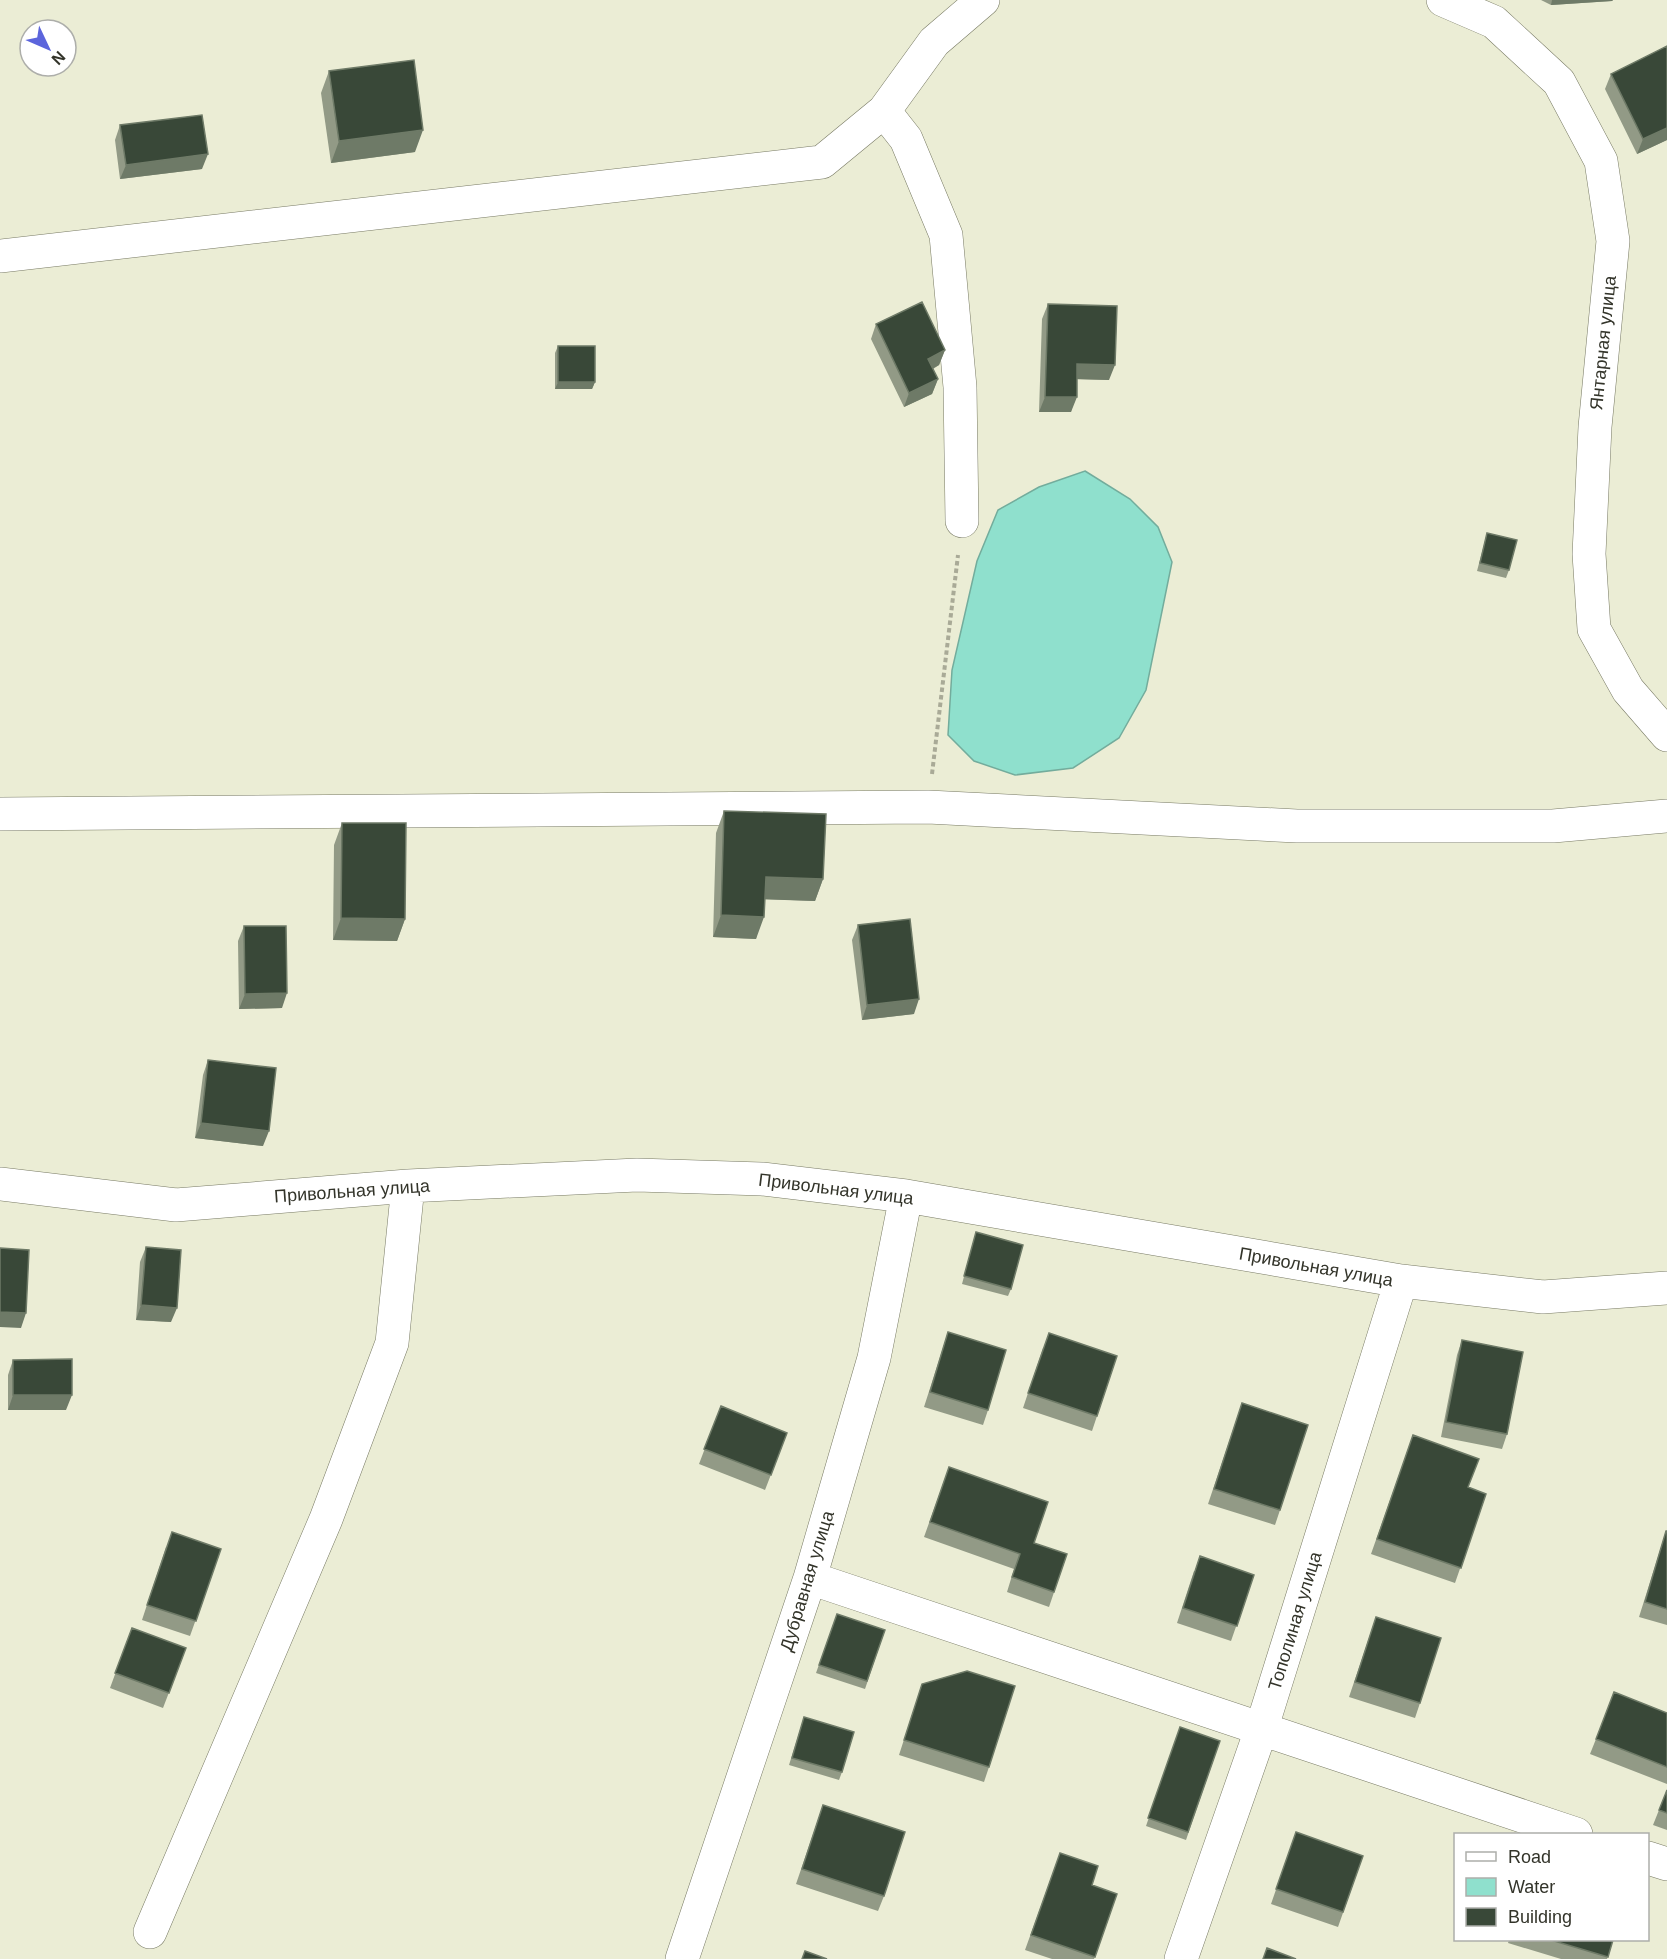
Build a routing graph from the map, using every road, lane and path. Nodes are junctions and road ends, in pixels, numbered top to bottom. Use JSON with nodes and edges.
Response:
{"nodes":[{"id":1,"x":983,"y":0,"type":"edge"},
{"id":2,"x":1443,"y":0,"type":"edge"},
{"id":3,"x":884,"y":111,"type":"junction"},
{"id":4,"x":0,"y":256,"type":"edge"},
{"id":5,"x":962,"y":521,"type":"joint"},
{"id":6,"x":1667,"y":735,"type":"edge"},
{"id":7,"x":928,"y":807,"type":"junction"},
{"id":8,"x":0,"y":814,"type":"edge"},
{"id":9,"x":1667,"y":816,"type":"edge"},
{"id":10,"x":0,"y":1184,"type":"edge"},
{"id":11,"x":408,"y":1186,"type":"junction"},
{"id":12,"x":906,"y":1196,"type":"junction"},
{"id":13,"x":1401,"y":1281,"type":"junction"},
{"id":14,"x":1667,"y":1288,"type":"edge"},
{"id":15,"x":810,"y":1578,"type":"junction"},
{"id":16,"x":1261,"y":1730,"type":"junction"},
{"id":17,"x":1573,"y":1833,"type":"edge"},
{"id":18,"x":1649,"y":1859,"type":"edge"},
{"id":19,"x":1667,"y":1864,"type":"edge"},
{"id":20,"x":150,"y":1932,"type":"dead end"},
{"id":21,"x":682,"y":1959,"type":"edge"},
{"id":22,"x":1181,"y":1959,"type":"edge"}],
"edges":[{"from":1,"to":3,"type":"street"},
{"from":2,"to":6,"type":"street","name":"Янтарная улица"},
{"from":3,"to":4,"type":"street"},
{"from":3,"to":5,"type":"street"},
{"from":5,"to":7,"type":"path"},
{"from":7,"to":8,"type":"street"},
{"from":7,"to":9,"type":"street"},
{"from":10,"to":11,"type":"street","name":"Привольная улица"},
{"from":11,"to":12,"type":"street","name":"Привольная улица"},
{"from":11,"to":20,"type":"street"},
{"from":12,"to":13,"type":"street","name":"Привольная улица"},
{"from":12,"to":15,"type":"street","name":"Дубравная улица"},
{"from":13,"to":14,"type":"street","name":"Привольная улица"},
{"from":13,"to":16,"type":"street","name":"Тополиная улица"},
{"from":15,"to":16,"type":"street"},
{"from":15,"to":21,"type":"street","name":"Дубравная улица"},
{"from":16,"to":17,"type":"street"},
{"from":16,"to":22,"type":"street","name":"Тополиная улица"},
{"from":18,"to":19,"type":"street"}]}
